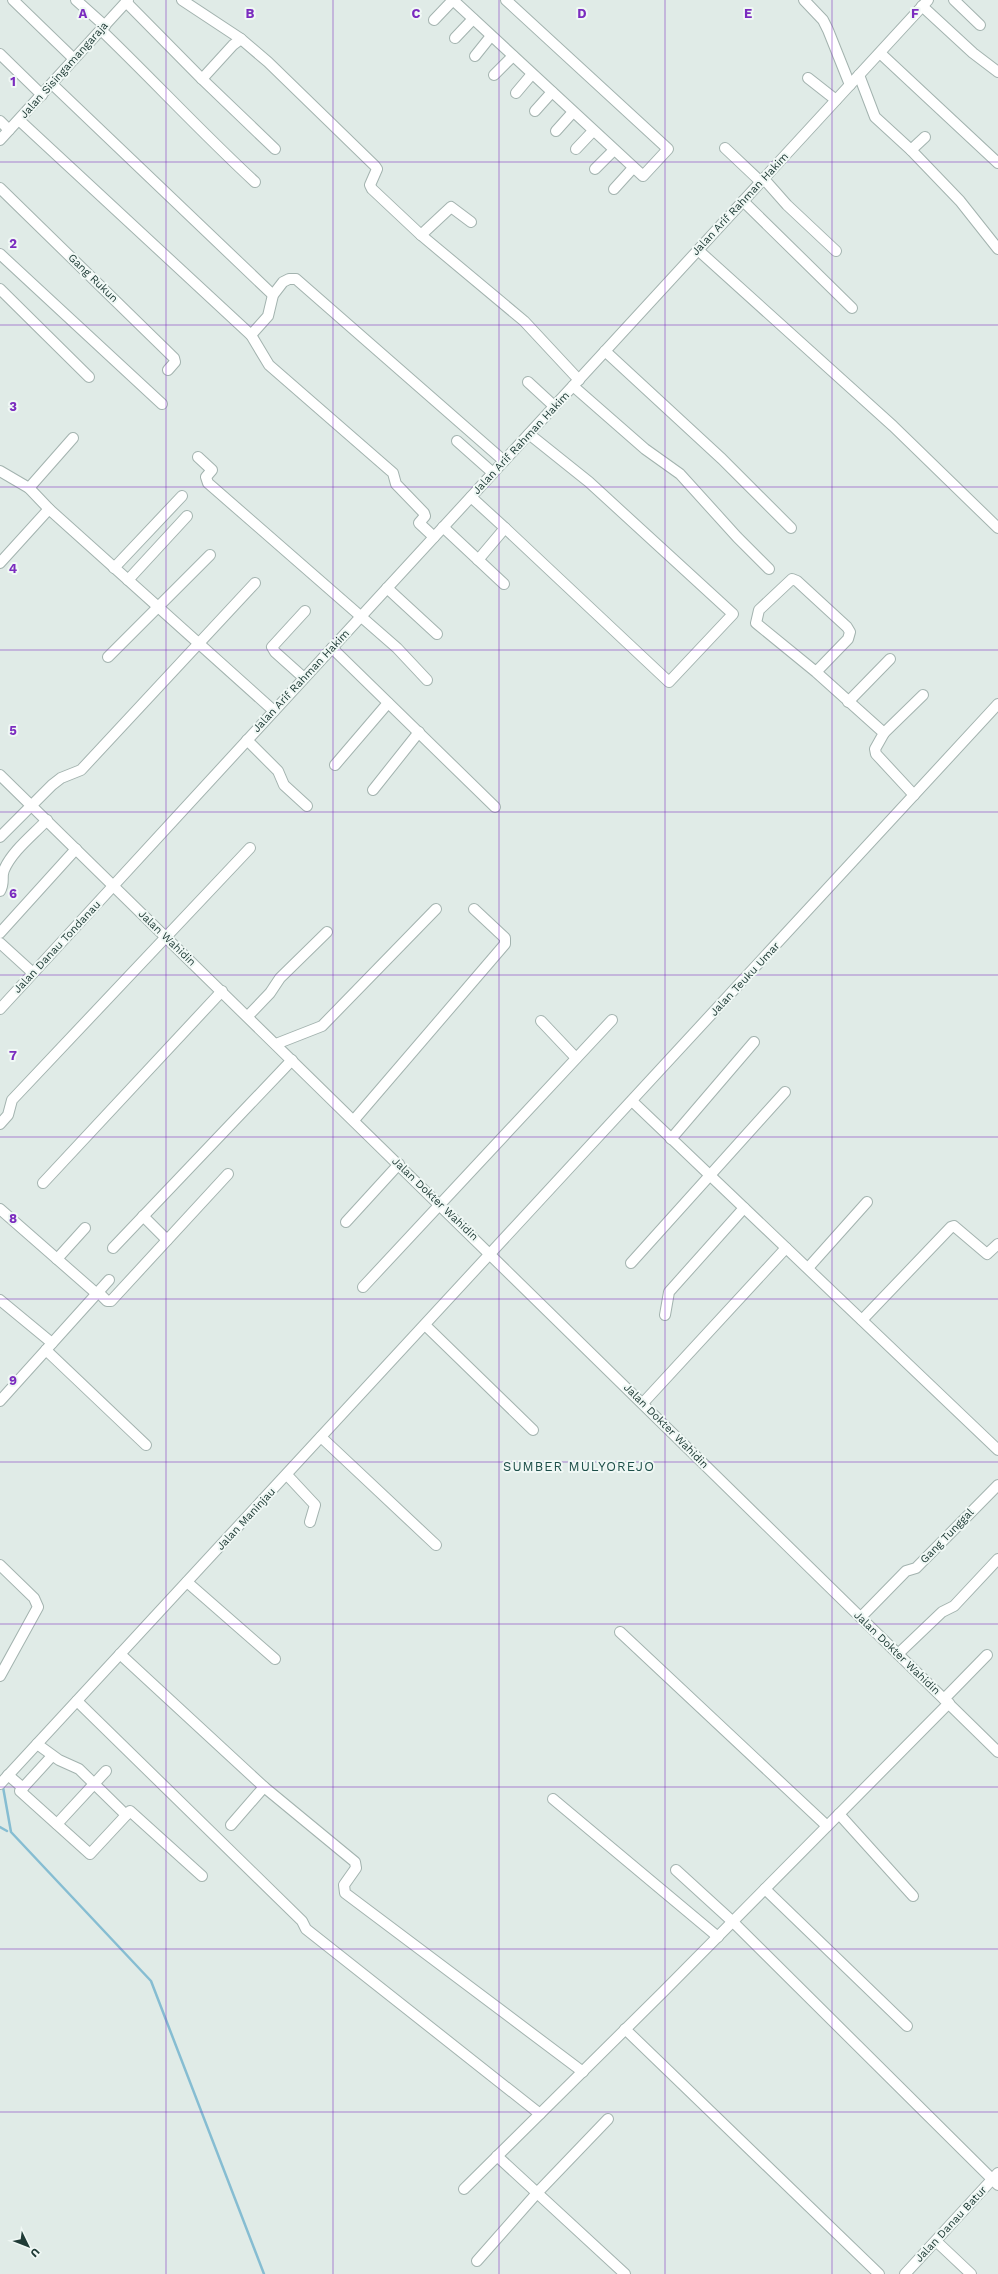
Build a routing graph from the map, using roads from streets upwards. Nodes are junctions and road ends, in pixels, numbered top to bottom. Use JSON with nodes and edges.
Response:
{"nodes":[{"id":1,"x":13,"y":0,"type":"edge"},
{"id":2,"x":76,"y":0,"type":"edge"},
{"id":3,"x":182,"y":0,"type":"edge"},
{"id":4,"x":453,"y":0,"type":"edge"},
{"id":5,"x":506,"y":0,"type":"edge"},
{"id":6,"x":804,"y":0,"type":"edge"},
{"id":7,"x":954,"y":0,"type":"edge"},
{"id":8,"x":127,"y":1,"type":"edge"},
{"id":9,"x":925,"y":3,"type":"edge"},
{"id":10,"x":473,"y":19,"type":"junction"},
{"id":11,"x":434,"y":20,"type":"dead end"},
{"id":12,"x":980,"y":25,"type":"dead end"},
{"id":13,"x":103,"y":28,"type":"junction"},
{"id":14,"x":491,"y":36,"type":"junction"},
{"id":15,"x":455,"y":38,"type":"dead end"},
{"id":16,"x":241,"y":39,"type":"junction"},
{"id":17,"x":880,"y":53,"type":"junction"},
{"id":18,"x":0,"y":54,"type":"edge"},
{"id":19,"x":475,"y":56,"type":"dead end"},
{"id":20,"x":513,"y":56,"type":"junction"},
{"id":21,"x":74,"y":59,"type":"junction"},
{"id":22,"x":998,"y":72,"type":"edge"},
{"id":23,"x":532,"y":74,"type":"junction"},
{"id":24,"x":494,"y":75,"type":"dead end"},
{"id":25,"x":808,"y":78,"type":"dead end"},
{"id":26,"x":202,"y":79,"type":"junction"},
{"id":27,"x":854,"y":80,"type":"junction"},
{"id":28,"x":52,"y":84,"type":"junction"},
{"id":29,"x":552,"y":92,"type":"junction"},
{"id":30,"x":516,"y":93,"type":"dead end"},
{"id":31,"x":42,"y":95,"type":"junction"},
{"id":32,"x":836,"y":100,"type":"junction"},
{"id":33,"x":535,"y":112,"type":"dead end"},
{"id":34,"x":573,"y":112,"type":"junction"},
{"id":35,"x":19,"y":120,"type":"junction"},
{"id":36,"x":0,"y":121,"type":"edge"},
{"id":37,"x":9,"y":130,"type":"junction"},
{"id":38,"x":556,"y":131,"type":"dead end"},
{"id":39,"x":593,"y":131,"type":"junction"},
{"id":40,"x":925,"y":137,"type":"dead end"},
{"id":41,"x":0,"y":140,"type":"edge"},
{"id":42,"x":275,"y":148,"type":"dead end"},
{"id":43,"x":725,"y":148,"type":"dead end"},
{"id":44,"x":576,"y":150,"type":"dead end"},
{"id":45,"x":614,"y":150,"type":"junction"},
{"id":46,"x":911,"y":150,"type":"junction"},
{"id":47,"x":998,"y":163,"type":"edge"},
{"id":48,"x":633,"y":168,"type":"junction"},
{"id":49,"x":595,"y":169,"type":"dead end"},
{"id":50,"x":762,"y":180,"type":"junction"},
{"id":51,"x":255,"y":182,"type":"dead end"},
{"id":52,"x":0,"y":188,"type":"edge"},
{"id":53,"x":614,"y":189,"type":"dead end"},
{"id":54,"x":743,"y":201,"type":"junction"},
{"id":55,"x":471,"y":222,"type":"dead end"},
{"id":56,"x":421,"y":235,"type":"junction"},
{"id":57,"x":998,"y":249,"type":"edge"},
{"id":58,"x":698,"y":250,"type":"junction"},
{"id":59,"x":836,"y":251,"type":"dead end"},
{"id":60,"x":0,"y":254,"type":"edge"},
{"id":61,"x":0,"y":289,"type":"edge"},
{"id":62,"x":273,"y":294,"type":"junction"},
{"id":63,"x":852,"y":308,"type":"dead end"},
{"id":64,"x":251,"y":335,"type":"junction"},
{"id":65,"x":605,"y":351,"type":"junction"},
{"id":66,"x":168,"y":370,"type":"dead end"},
{"id":67,"x":89,"y":377,"type":"dead end"},
{"id":68,"x":528,"y":382,"type":"dead end"},
{"id":69,"x":576,"y":383,"type":"junction"},
{"id":70,"x":162,"y":404,"type":"dead end"},
{"id":71,"x":554,"y":406,"type":"junction"},
{"id":72,"x":529,"y":434,"type":"junction"},
{"id":73,"x":73,"y":438,"type":"dead end"},
{"id":74,"x":457,"y":441,"type":"dead end"},
{"id":75,"x":198,"y":457,"type":"dead end"},
{"id":76,"x":504,"y":461,"type":"junction"},
{"id":77,"x":0,"y":471,"type":"edge"},
{"id":78,"x":493,"y":473,"type":"junction"},
{"id":79,"x":29,"y":488,"type":"junction"},
{"id":80,"x":182,"y":496,"type":"dead end"},
{"id":81,"x":471,"y":497,"type":"junction"},
{"id":82,"x":49,"y":509,"type":"junction"},
{"id":83,"x":187,"y":516,"type":"dead end"},
{"id":84,"x":443,"y":527,"type":"junction"},
{"id":85,"x":505,"y":528,"type":"junction"},
{"id":86,"x":791,"y":528,"type":"dead end"},
{"id":87,"x":998,"y":528,"type":"edge"},
{"id":88,"x":434,"y":537,"type":"junction"},
{"id":89,"x":210,"y":555,"type":"dead end"},
{"id":90,"x":478,"y":560,"type":"junction"},
{"id":91,"x":0,"y":563,"type":"edge"},
{"id":92,"x":114,"y":568,"type":"junction"},
{"id":93,"x":769,"y":569,"type":"dead end"},
{"id":94,"x":128,"y":580,"type":"junction"},
{"id":95,"x":255,"y":583,"type":"dead end"},
{"id":96,"x":504,"y":584,"type":"dead end"},
{"id":97,"x":387,"y":588,"type":"junction"},
{"id":98,"x":158,"y":608,"type":"junction"},
{"id":99,"x":305,"y":611,"type":"dead end"},
{"id":100,"x":360,"y":617,"type":"junction"},
{"id":101,"x":437,"y":634,"type":"dead end"},
{"id":102,"x":200,"y":644,"type":"junction"},
{"id":103,"x":332,"y":648,"type":"junction"},
{"id":104,"x":108,"y":657,"type":"dead end"},
{"id":105,"x":890,"y":659,"type":"dead end"},
{"id":106,"x":816,"y":672,"type":"junction"},
{"id":107,"x":304,"y":678,"type":"junction"},
{"id":108,"x":426,"y":680,"type":"dead end"},
{"id":109,"x":923,"y":695,"type":"dead end"},
{"id":110,"x":848,"y":702,"type":"junction"},
{"id":111,"x":388,"y":703,"type":"junction"},
{"id":112,"x":998,"y":704,"type":"edge"},
{"id":113,"x":274,"y":711,"type":"junction"},
{"id":114,"x":419,"y":732,"type":"junction"},
{"id":115,"x":884,"y":734,"type":"junction"},
{"id":116,"x":247,"y":740,"type":"junction"},
{"id":117,"x":335,"y":764,"type":"dead end"},
{"id":118,"x":0,"y":774,"type":"edge"},
{"id":119,"x":373,"y":790,"type":"dead end"},
{"id":120,"x":914,"y":795,"type":"junction"},
{"id":121,"x":32,"y":806,"type":"junction"},
{"id":122,"x":307,"y":806,"type":"dead end"},
{"id":123,"x":495,"y":807,"type":"dead end"},
{"id":124,"x":46,"y":820,"type":"junction"},
{"id":125,"x":0,"y":837,"type":"edge"},
{"id":126,"x":250,"y":848,"type":"dead end"},
{"id":127,"x":76,"y":849,"type":"junction"},
{"id":128,"x":114,"y":885,"type":"junction"},
{"id":129,"x":0,"y":891,"type":"edge"},
{"id":130,"x":436,"y":909,"type":"dead end"},
{"id":131,"x":474,"y":909,"type":"dead end"},
{"id":132,"x":326,"y":932,"type":"dead end"},
{"id":133,"x":0,"y":933,"type":"edge"},
{"id":134,"x":167,"y":938,"type":"junction"},
{"id":135,"x":0,"y":943,"type":"edge"},
{"id":136,"x":33,"y":973,"type":"junction"},
{"id":137,"x":222,"y":991,"type":"junction"},
{"id":138,"x":0,"y":1008,"type":"edge"},
{"id":139,"x":248,"y":1016,"type":"junction"},
{"id":140,"x":612,"y":1020,"type":"dead end"},
{"id":141,"x":541,"y":1021,"type":"dead end"},
{"id":142,"x":754,"y":1042,"type":"dead end"},
{"id":143,"x":276,"y":1044,"type":"junction"},
{"id":144,"x":576,"y":1058,"type":"junction"},
{"id":145,"x":292,"y":1060,"type":"junction"},
{"id":146,"x":785,"y":1092,"type":"dead end"},
{"id":147,"x":334,"y":1101,"type":"joint"},
{"id":148,"x":632,"y":1101,"type":"junction"},
{"id":149,"x":354,"y":1120,"type":"junction"},
{"id":150,"x":0,"y":1124,"type":"edge"},
{"id":151,"x":671,"y":1139,"type":"junction"},
{"id":152,"x":399,"y":1164,"type":"junction"},
{"id":153,"x":228,"y":1174,"type":"dead end"},
{"id":154,"x":709,"y":1175,"type":"junction"},
{"id":155,"x":43,"y":1183,"type":"dead end"},
{"id":156,"x":867,"y":1202,"type":"dead end"},
{"id":157,"x":440,"y":1203,"type":"junction"},
{"id":158,"x":744,"y":1208,"type":"junction"},
{"id":159,"x":0,"y":1209,"type":"edge"},
{"id":160,"x":143,"y":1216,"type":"junction"},
{"id":161,"x":346,"y":1222,"type":"dead end"},
{"id":162,"x":85,"y":1228,"type":"dead end"},
{"id":163,"x":167,"y":1240,"type":"junction"},
{"id":164,"x":998,"y":1244,"type":"edge"},
{"id":165,"x":113,"y":1248,"type":"dead end"},
{"id":166,"x":786,"y":1248,"type":"junction"},
{"id":167,"x":492,"y":1254,"type":"junction"},
{"id":168,"x":57,"y":1259,"type":"junction"},
{"id":169,"x":631,"y":1263,"type":"dead end"},
{"id":170,"x":808,"y":1268,"type":"junction"},
{"id":171,"x":109,"y":1280,"type":"dead end"},
{"id":172,"x":363,"y":1287,"type":"dead end"},
{"id":173,"x":98,"y":1293,"type":"junction"},
{"id":174,"x":0,"y":1300,"type":"edge"},
{"id":175,"x":665,"y":1315,"type":"dead end"},
{"id":176,"x":862,"y":1320,"type":"junction"},
{"id":177,"x":425,"y":1325,"type":"junction"},
{"id":178,"x":49,"y":1347,"type":"junction"},
{"id":179,"x":0,"y":1400,"type":"edge"},
{"id":180,"x":644,"y":1404,"type":"junction"},
{"id":181,"x":533,"y":1430,"type":"dead end"},
{"id":182,"x":322,"y":1437,"type":"junction"},
{"id":183,"x":146,"y":1445,"type":"dead end"},
{"id":184,"x":998,"y":1450,"type":"edge"},
{"id":185,"x":287,"y":1475,"type":"junction"},
{"id":186,"x":998,"y":1485,"type":"edge"},
{"id":187,"x":310,"y":1522,"type":"dead end"},
{"id":188,"x":436,"y":1545,"type":"dead end"},
{"id":189,"x":998,"y":1559,"type":"edge"},
{"id":190,"x":0,"y":1565,"type":"edge"},
{"id":191,"x":187,"y":1582,"type":"junction"},
{"id":192,"x":861,"y":1617,"type":"junction"},
{"id":193,"x":620,"y":1632,"type":"dead end"},
{"id":194,"x":120,"y":1654,"type":"junction"},
{"id":195,"x":898,"y":1654,"type":"junction"},
{"id":196,"x":987,"y":1655,"type":"dead end"},
{"id":197,"x":275,"y":1659,"type":"dead end"},
{"id":198,"x":0,"y":1676,"type":"edge"},
{"id":199,"x":77,"y":1701,"type":"junction"},
{"id":200,"x":946,"y":1701,"type":"junction"},
{"id":201,"x":37,"y":1744,"type":"junction"},
{"id":202,"x":996,"y":1747,"type":"edge"},
{"id":203,"x":52,"y":1756,"type":"junction"},
{"id":204,"x":106,"y":1771,"type":"dead end"},
{"id":205,"x":8,"y":1775,"type":"junction"},
{"id":206,"x":0,"y":1784,"type":"edge"},
{"id":207,"x":94,"y":1784,"type":"junction"},
{"id":208,"x":264,"y":1787,"type":"junction"},
{"id":209,"x":22,"y":1788,"type":"junction"},
{"id":210,"x":553,"y":1799,"type":"dead end"},
{"id":211,"x":839,"y":1814,"type":"junction"},
{"id":212,"x":126,"y":1815,"type":"junction"},
{"id":213,"x":57,"y":1824,"type":"junction"},
{"id":214,"x":231,"y":1825,"type":"dead end"},
{"id":215,"x":827,"y":1826,"type":"junction"},
{"id":216,"x":676,"y":1870,"type":"dead end"},
{"id":217,"x":202,"y":1876,"type":"dead end"},
{"id":218,"x":765,"y":1889,"type":"junction"},
{"id":219,"x":913,"y":1896,"type":"dead end"},
{"id":220,"x":732,"y":1922,"type":"junction"},
{"id":221,"x":718,"y":1937,"type":"junction"},
{"id":222,"x":907,"y":2026,"type":"dead end"},
{"id":223,"x":625,"y":2029,"type":"junction"},
{"id":224,"x":583,"y":2072,"type":"junction"},
{"id":225,"x":540,"y":2114,"type":"junction"},
{"id":226,"x":608,"y":2119,"type":"dead end"},
{"id":227,"x":497,"y":2156,"type":"junction"},
{"id":228,"x":996,"y":2179,"type":"edge"},
{"id":229,"x":464,"y":2189,"type":"dead end"},
{"id":230,"x":538,"y":2193,"type":"junction"},
{"id":231,"x":936,"y":2241,"type":"junction"},
{"id":232,"x":477,"y":2261,"type":"dead end"},
{"id":233,"x":625,"y":2274,"type":"edge"},
{"id":234,"x":879,"y":2274,"type":"edge"},
{"id":235,"x":905,"y":2274,"type":"edge"},
{"id":236,"x":971,"y":2274,"type":"edge"}],
"edges":[{"from":1,"to":21,"type":"street"},
{"from":2,"to":13,"type":"street"},
{"from":3,"to":16,"type":"street"},
{"from":4,"to":10,"type":"street"},
{"from":4,"to":11,"type":"street"},
{"from":5,"to":48,"type":"street"},
{"from":6,"to":27,"type":"street"},
{"from":7,"to":12,"type":"street"},
{"from":8,"to":13,"type":"street","name":"Jalan Sisingamangaraja"},
{"from":8,"to":26,"type":"street"},
{"from":9,"to":17,"type":"street","name":"Jalan Arif Rahman Hakim"},
{"from":9,"to":22,"type":"street"},
{"from":10,"to":14,"type":"street"},
{"from":10,"to":15,"type":"street"},
{"from":13,"to":21,"type":"street","name":"Jalan Sisingamangaraja"},
{"from":13,"to":51,"type":"street"},
{"from":14,"to":19,"type":"street"},
{"from":14,"to":20,"type":"street"},
{"from":16,"to":26,"type":"street"},
{"from":16,"to":56,"type":"street"},
{"from":17,"to":27,"type":"street","name":"Jalan Arif Rahman Hakim"},
{"from":17,"to":47,"type":"street"},
{"from":18,"to":31,"type":"street"},
{"from":20,"to":23,"type":"street"},
{"from":20,"to":24,"type":"street"},
{"from":21,"to":28,"type":"street","name":"Jalan Sisingamangaraja"},
{"from":23,"to":29,"type":"street"},
{"from":23,"to":30,"type":"street"},
{"from":25,"to":32,"type":"street"},
{"from":26,"to":42,"type":"street"},
{"from":27,"to":32,"type":"street","name":"Jalan Arif Rahman Hakim"},
{"from":27,"to":46,"type":"street"},
{"from":28,"to":31,"type":"street","name":"Jalan Sisingamangaraja"},
{"from":28,"to":62,"type":"street"},
{"from":29,"to":33,"type":"street"},
{"from":29,"to":34,"type":"street"},
{"from":31,"to":35,"type":"street","name":"Jalan Sisingamangaraja"},
{"from":32,"to":50,"type":"street","name":"Jalan Arif Rahman Hakim"},
{"from":34,"to":38,"type":"street"},
{"from":34,"to":39,"type":"street"},
{"from":35,"to":37,"type":"street","name":"Jalan Sisingamangaraja"},
{"from":35,"to":64,"type":"street"},
{"from":36,"to":37,"type":"street"},
{"from":37,"to":41,"type":"street","name":"Jalan Sisingamangaraja"},
{"from":39,"to":44,"type":"street"},
{"from":39,"to":45,"type":"street"},
{"from":40,"to":46,"type":"street"},
{"from":43,"to":50,"type":"street"},
{"from":45,"to":48,"type":"street"},
{"from":45,"to":49,"type":"street"},
{"from":46,"to":57,"type":"street"},
{"from":48,"to":53,"type":"street"},
{"from":50,"to":54,"type":"street","name":"Jalan Arif Rahman Hakim"},
{"from":50,"to":59,"type":"street"},
{"from":52,"to":66,"type":"street","name":"Gang Rukun"},
{"from":54,"to":58,"type":"street","name":"Jalan Arif Rahman Hakim"},
{"from":54,"to":63,"type":"street"},
{"from":55,"to":56,"type":"street"},
{"from":56,"to":69,"type":"street"},
{"from":58,"to":65,"type":"street","name":"Jalan Arif Rahman Hakim"},
{"from":58,"to":87,"type":"street"},
{"from":60,"to":70,"type":"street"},
{"from":61,"to":67,"type":"street"},
{"from":62,"to":64,"type":"street"},
{"from":62,"to":76,"type":"street"},
{"from":64,"to":88,"type":"street"},
{"from":65,"to":69,"type":"street","name":"Jalan Arif Rahman Hakim"},
{"from":65,"to":86,"type":"street"},
{"from":68,"to":71,"type":"street"},
{"from":69,"to":71,"type":"street","name":"Jalan Arif Rahman Hakim"},
{"from":69,"to":93,"type":"street"},
{"from":71,"to":72,"type":"street","name":"Jalan Arif Rahman Hakim"},
{"from":72,"to":76,"type":"street","name":"Jalan Arif Rahman Hakim"},
{"from":72,"to":85,"type":"street"},
{"from":73,"to":79,"type":"street"},
{"from":74,"to":78,"type":"street"},
{"from":75,"to":100,"type":"street"},
{"from":76,"to":78,"type":"street","name":"Jalan Arif Rahman Hakim"},
{"from":77,"to":79,"type":"street"},
{"from":78,"to":81,"type":"street","name":"Jalan Arif Rahman Hakim"},
{"from":79,"to":82,"type":"street"},
{"from":80,"to":92,"type":"street"},
{"from":81,"to":84,"type":"street","name":"Jalan Arif Rahman Hakim"},
{"from":81,"to":85,"type":"street"},
{"from":82,"to":91,"type":"street"},
{"from":82,"to":92,"type":"street"},
{"from":83,"to":94,"type":"street"},
{"from":84,"to":88,"type":"street","name":"Jalan Arif Rahman Hakim"},
{"from":84,"to":90,"type":"street"},
{"from":85,"to":90,"type":"street"},
{"from":88,"to":97,"type":"street","name":"Jalan Arif Rahman Hakim"},
{"from":89,"to":98,"type":"street"},
{"from":90,"to":96,"type":"street"},
{"from":92,"to":94,"type":"street"},
{"from":94,"to":98,"type":"street"},
{"from":95,"to":102,"type":"street"},
{"from":97,"to":100,"type":"street","name":"Jalan Arif Rahman Hakim"},
{"from":97,"to":101,"type":"street"},
{"from":98,"to":102,"type":"street"},
{"from":98,"to":104,"type":"street"},
{"from":99,"to":107,"type":"street"},
{"from":100,"to":103,"type":"street","name":"Jalan Arif Rahman Hakim"},
{"from":100,"to":108,"type":"street"},
{"from":102,"to":113,"type":"street"},
{"from":102,"to":121,"type":"street"},
{"from":103,"to":107,"type":"street","name":"Jalan Arif Rahman Hakim"},
{"from":103,"to":111,"type":"street"},
{"from":105,"to":110,"type":"street"},
{"from":106,"to":106,"type":"street"},
{"from":106,"to":110,"type":"street"},
{"from":107,"to":113,"type":"street","name":"Jalan Arif Rahman Hakim"},
{"from":109,"to":115,"type":"street"},
{"from":110,"to":115,"type":"street"},
{"from":111,"to":114,"type":"street"},
{"from":111,"to":117,"type":"street"},
{"from":112,"to":120,"type":"street","name":"Jalan Teuku Umar"},
{"from":113,"to":116,"type":"street","name":"Jalan Arif Rahman Hakim"},
{"from":114,"to":119,"type":"street"},
{"from":114,"to":123,"type":"street"},
{"from":115,"to":120,"type":"street"},
{"from":116,"to":122,"type":"street"},
{"from":116,"to":128,"type":"street","name":"Jalan Arif Rahman Hakim"},
{"from":118,"to":121,"type":"street","name":"Jalan Wahidin"},
{"from":120,"to":148,"type":"street","name":"Jalan Teuku Umar"},
{"from":121,"to":124,"type":"street","name":"Jalan Wahidin"},
{"from":121,"to":125,"type":"street"},
{"from":124,"to":127,"type":"street","name":"Jalan Wahidin"},
{"from":124,"to":129,"type":"street"},
{"from":126,"to":134,"type":"street"},
{"from":127,"to":128,"type":"street","name":"Jalan Wahidin"},
{"from":127,"to":133,"type":"street"},
{"from":128,"to":134,"type":"street","name":"Jalan Wahidin"},
{"from":128,"to":136,"type":"street","name":"Jalan Danau Tondanau"},
{"from":130,"to":143,"type":"street"},
{"from":131,"to":149,"type":"street"},
{"from":132,"to":139,"type":"street"},
{"from":134,"to":137,"type":"street","name":"Jalan Wahidin"},
{"from":134,"to":150,"type":"street"},
{"from":135,"to":136,"type":"street"},
{"from":136,"to":138,"type":"street","name":"Jalan Danau Tondanau"},
{"from":137,"to":139,"type":"street","name":"Jalan Wahidin"},
{"from":137,"to":155,"type":"street"},
{"from":139,"to":143,"type":"street","name":"Jalan Wahidin"},
{"from":140,"to":144,"type":"street"},
{"from":141,"to":144,"type":"street"},
{"from":142,"to":151,"type":"street"},
{"from":143,"to":145,"type":"street","name":"Jalan Wahidin"},
{"from":144,"to":157,"type":"street"},
{"from":145,"to":147,"type":"street","name":"Jalan Wahidin"},
{"from":145,"to":160,"type":"street"},
{"from":146,"to":154,"type":"street"},
{"from":147,"to":149,"type":"street","name":"Jalan Dokter Wahidin"},
{"from":148,"to":151,"type":"street"},
{"from":148,"to":167,"type":"street","name":"Jalan Teuku Umar"},
{"from":149,"to":152,"type":"street","name":"Jalan Dokter Wahidin"},
{"from":151,"to":154,"type":"street"},
{"from":152,"to":157,"type":"street","name":"Jalan Dokter Wahidin"},
{"from":152,"to":161,"type":"street"},
{"from":153,"to":163,"type":"street"},
{"from":154,"to":158,"type":"street"},
{"from":154,"to":169,"type":"street"},
{"from":156,"to":170,"type":"street"},
{"from":157,"to":167,"type":"street","name":"Jalan Dokter Wahidin"},
{"from":157,"to":172,"type":"street"},
{"from":158,"to":166,"type":"street"},
{"from":158,"to":175,"type":"street"},
{"from":159,"to":168,"type":"street"},
{"from":160,"to":163,"type":"street"},
{"from":160,"to":165,"type":"street"},
{"from":162,"to":168,"type":"street"},
{"from":163,"to":173,"type":"street"},
{"from":164,"to":176,"type":"street"},
{"from":166,"to":170,"type":"street"},
{"from":166,"to":180,"type":"street"},
{"from":167,"to":177,"type":"street","name":"Jalan Maninjau"},
{"from":167,"to":180,"type":"street","name":"Jalan Dokter Wahidin"},
{"from":168,"to":173,"type":"street"},
{"from":170,"to":176,"type":"street"},
{"from":171,"to":173,"type":"street"},
{"from":173,"to":178,"type":"street"},
{"from":174,"to":178,"type":"street"},
{"from":176,"to":184,"type":"street"},
{"from":177,"to":181,"type":"street"},
{"from":177,"to":182,"type":"street","name":"Jalan Maninjau"},
{"from":178,"to":179,"type":"street"},
{"from":178,"to":183,"type":"street"},
{"from":180,"to":192,"type":"street","name":"Jalan Dokter Wahidin"},
{"from":182,"to":185,"type":"street","name":"Jalan Maninjau"},
{"from":182,"to":188,"type":"street"},
{"from":185,"to":187,"type":"street"},
{"from":185,"to":191,"type":"street","name":"Jalan Maninjau"},
{"from":186,"to":192,"type":"street","name":"Gang Tunggal"},
{"from":189,"to":195,"type":"street"},
{"from":190,"to":198,"type":"street"},
{"from":191,"to":194,"type":"street","name":"Jalan Maninjau"},
{"from":191,"to":197,"type":"street"},
{"from":192,"to":195,"type":"street","name":"Jalan Dokter Wahidin"},
{"from":193,"to":215,"type":"street"},
{"from":194,"to":199,"type":"street","name":"Jalan Maninjau"},
{"from":194,"to":208,"type":"street"},
{"from":195,"to":200,"type":"street","name":"Jalan Dokter Wahidin"},
{"from":196,"to":200,"type":"street"},
{"from":199,"to":201,"type":"street","name":"Jalan Maninjau"},
{"from":199,"to":225,"type":"street"},
{"from":200,"to":202,"type":"street","name":"Jalan Dokter Wahidin"},
{"from":200,"to":211,"type":"street"},
{"from":201,"to":203,"type":"street"},
{"from":201,"to":205,"type":"street","name":"Jalan Maninjau"},
{"from":203,"to":207,"type":"street"},
{"from":203,"to":209,"type":"street"},
{"from":204,"to":207,"type":"street"},
{"from":205,"to":206,"type":"street","name":"Jalan Maninjau"},
{"from":205,"to":209,"type":"street"},
{"from":207,"to":212,"type":"street"},
{"from":207,"to":213,"type":"street"},
{"from":208,"to":214,"type":"street"},
{"from":208,"to":224,"type":"street"},
{"from":209,"to":213,"type":"street"},
{"from":210,"to":221,"type":"street"},
{"from":211,"to":215,"type":"street"},
{"from":211,"to":219,"type":"street"},
{"from":212,"to":213,"type":"street"},
{"from":212,"to":217,"type":"street"},
{"from":215,"to":218,"type":"street"},
{"from":216,"to":220,"type":"street"},
{"from":218,"to":220,"type":"street"},
{"from":218,"to":222,"type":"street"},
{"from":220,"to":221,"type":"street"},
{"from":220,"to":228,"type":"street"},
{"from":221,"to":223,"type":"street"},
{"from":223,"to":224,"type":"street"},
{"from":223,"to":234,"type":"street"},
{"from":224,"to":225,"type":"street"},
{"from":225,"to":227,"type":"street"},
{"from":226,"to":230,"type":"street"},
{"from":227,"to":229,"type":"street"},
{"from":227,"to":230,"type":"street"},
{"from":228,"to":231,"type":"street","name":"Jalan Danau Batur"},
{"from":230,"to":232,"type":"street"},
{"from":230,"to":233,"type":"street"},
{"from":231,"to":235,"type":"street","name":"Jalan Danau Batur"},
{"from":231,"to":236,"type":"street"}]}
